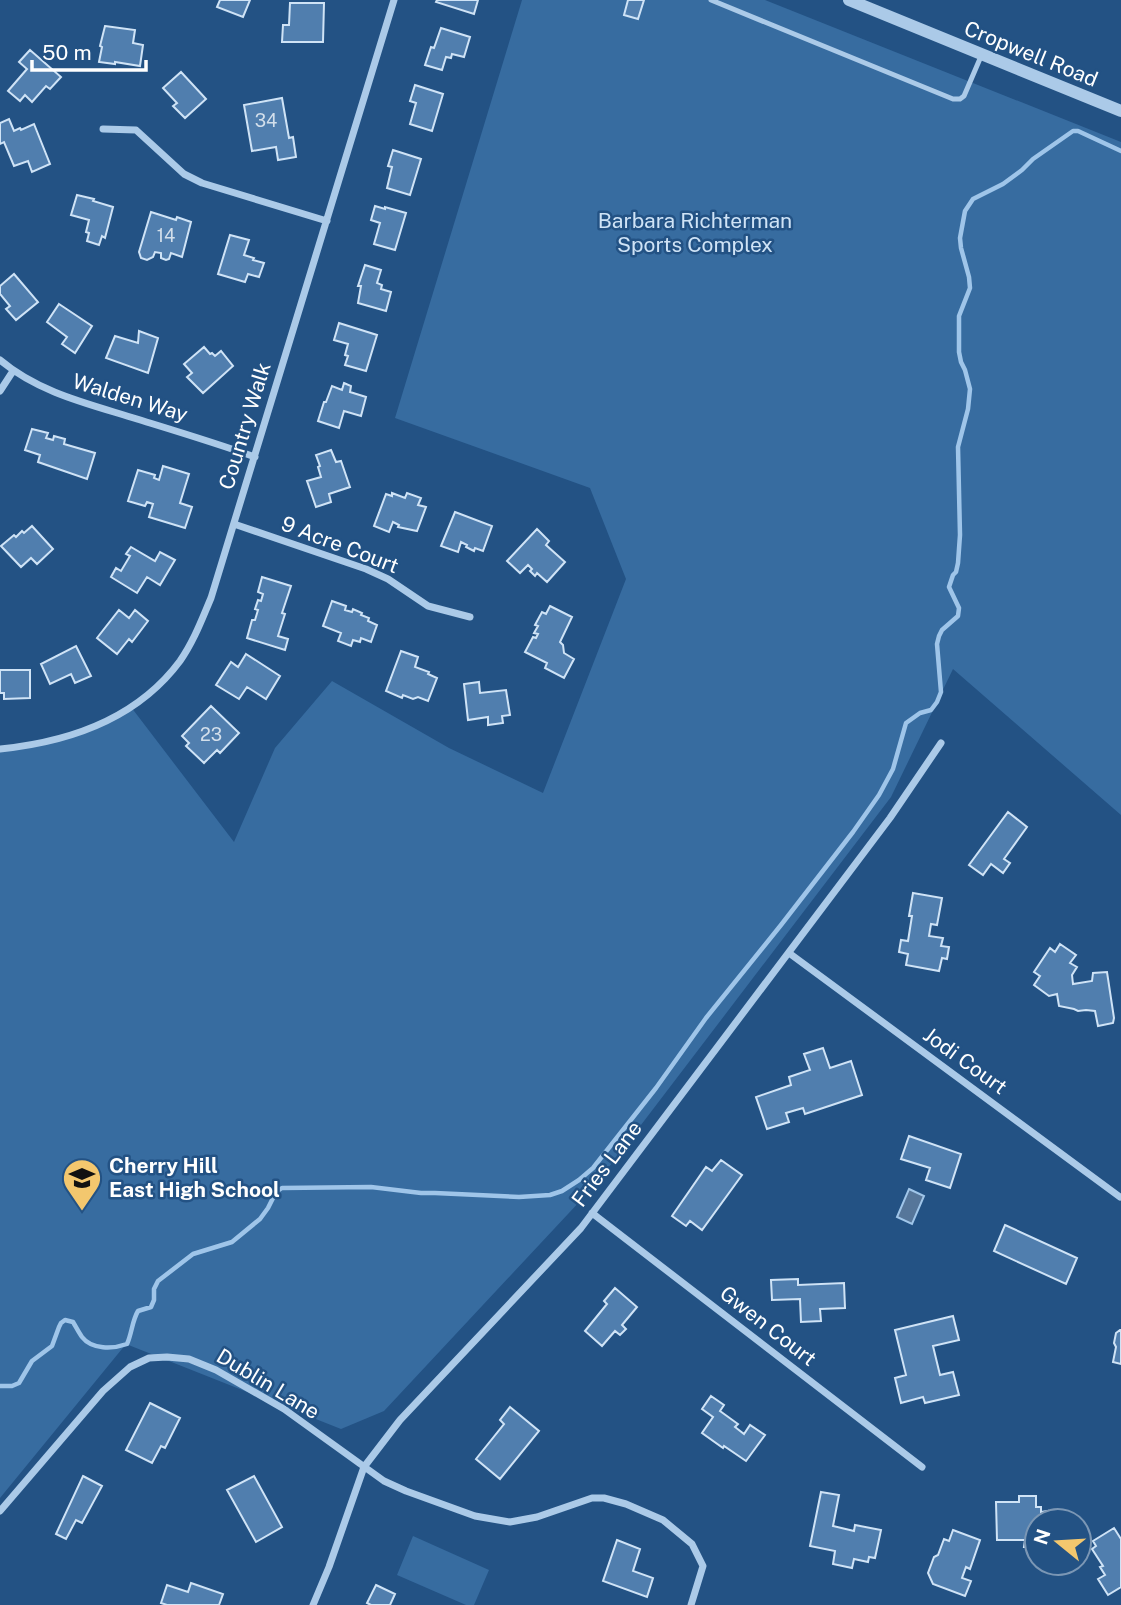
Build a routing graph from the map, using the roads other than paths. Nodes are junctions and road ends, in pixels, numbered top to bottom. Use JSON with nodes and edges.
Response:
{"nodes":[{"id":1,"x":394,"y":0,"type":"edge"},
{"id":2,"x":711,"y":0,"type":"edge"},
{"id":3,"x":849,"y":0,"type":"edge"},
{"id":4,"x":982,"y":54,"type":"junction"},
{"id":5,"x":1121,"y":111,"type":"edge"},
{"id":6,"x":103,"y":129,"type":"dead end"},
{"id":7,"x":327,"y":221,"type":"junction"},
{"id":8,"x":0,"y":360,"type":"edge"},
{"id":9,"x":13,"y":371,"type":"junction"},
{"id":10,"x":0,"y":391,"type":"edge"},
{"id":11,"x":255,"y":457,"type":"junction"},
{"id":12,"x":234,"y":524,"type":"junction"},
{"id":13,"x":470,"y":617,"type":"dead end"},
{"id":14,"x":941,"y":743,"type":"dead end"},
{"id":15,"x":0,"y":749,"type":"edge"},
{"id":16,"x":789,"y":953,"type":"junction"},
{"id":17,"x":1120,"y":1197,"type":"edge"},
{"id":18,"x":592,"y":1213,"type":"junction"},
{"id":19,"x":364,"y":1467,"type":"junction"},
{"id":20,"x":922,"y":1467,"type":"dead end"},
{"id":21,"x":0,"y":1511,"type":"edge"},
{"id":22,"x":313,"y":1605,"type":"edge"},
{"id":23,"x":691,"y":1605,"type":"edge"}],
"edges":[{"from":1,"to":7,"type":"street","name":"Country Walk"},
{"from":2,"to":4,"type":"lane"},
{"from":3,"to":4,"type":"street","name":"Cropwell Road"},
{"from":4,"to":5,"type":"street","name":"Cropwell Road"},
{"from":6,"to":7,"type":"street"},
{"from":7,"to":11,"type":"street","name":"Country Walk"},
{"from":8,"to":9,"type":"street","name":"Walden Way"},
{"from":9,"to":10,"type":"street"},
{"from":9,"to":11,"type":"street","name":"Walden Way"},
{"from":11,"to":12,"type":"street","name":"Country Walk"},
{"from":12,"to":13,"type":"street","name":"9 Acre Court"},
{"from":12,"to":15,"type":"street","name":"Country Walk"},
{"from":14,"to":16,"type":"street","name":"Fries Lane"},
{"from":16,"to":17,"type":"street","name":"Jodi Court"},
{"from":16,"to":18,"type":"street","name":"Fries Lane"},
{"from":18,"to":19,"type":"street","name":"Fries Lane"},
{"from":18,"to":20,"type":"street","name":"Gwen Court"},
{"from":19,"to":21,"type":"street","name":"Dublin Lane"},
{"from":19,"to":22,"type":"street","name":"Fries Lane"},
{"from":19,"to":23,"type":"street","name":"Dublin Lane"}]}
